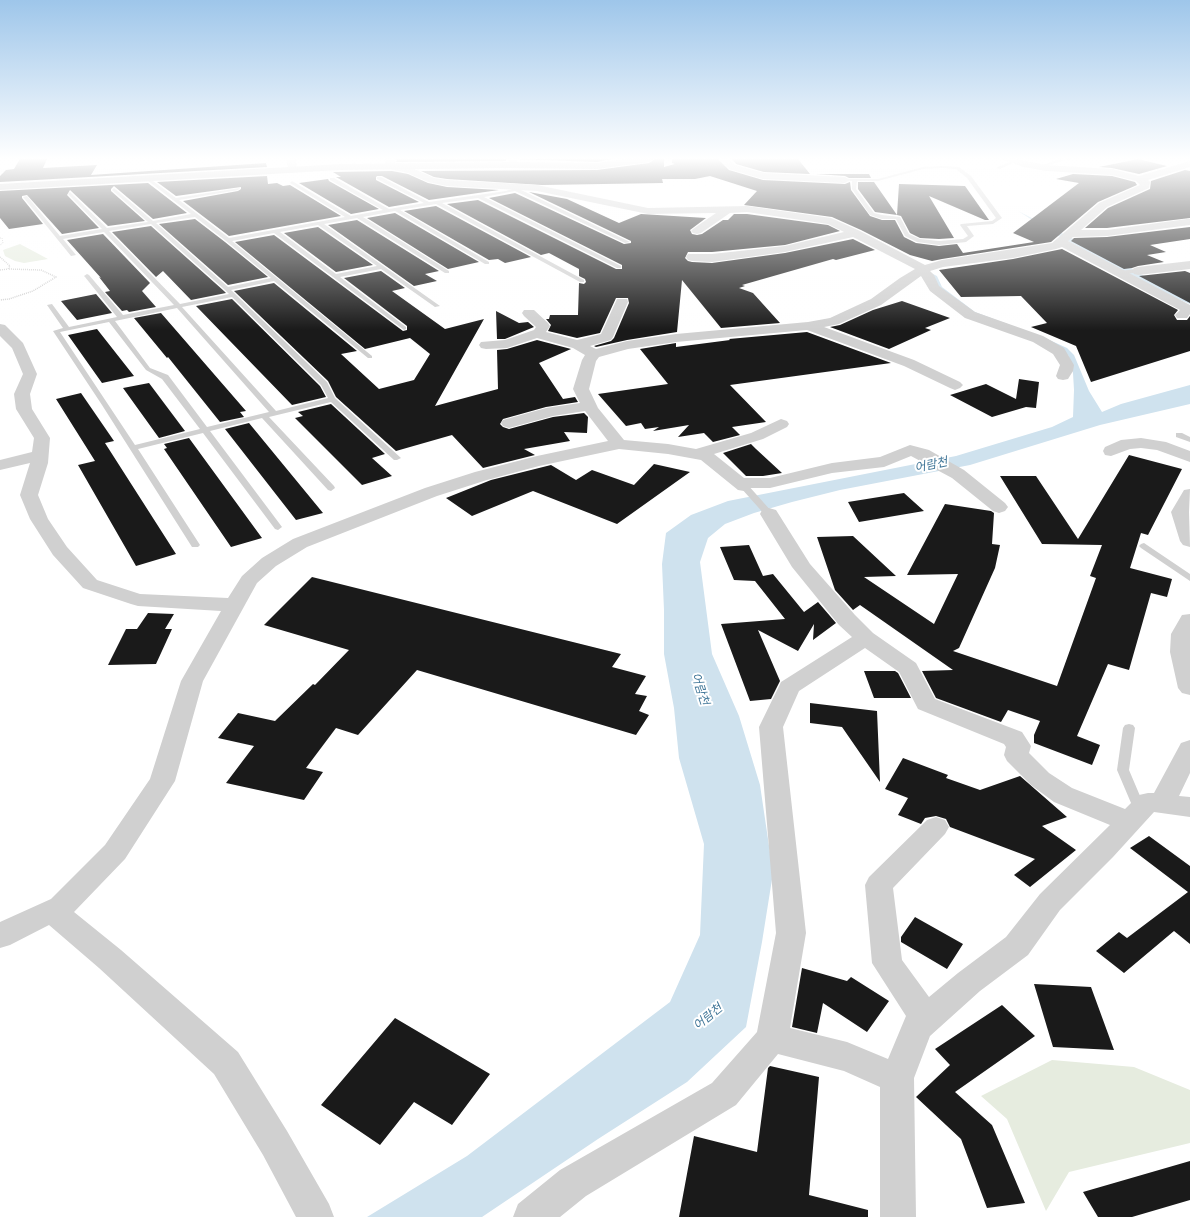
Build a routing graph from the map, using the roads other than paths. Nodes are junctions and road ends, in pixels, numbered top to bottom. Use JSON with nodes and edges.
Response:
{"nodes":[{"id":1,"x":41,"y":216,"type":"edge"},
{"id":2,"x":92,"y":216,"type":"edge"},
{"id":3,"x":145,"y":216,"type":"edge"},
{"id":4,"x":191,"y":216,"type":"edge"},
{"id":5,"x":197,"y":216,"type":"edge"},
{"id":6,"x":358,"y":216,"type":"joint"},
{"id":7,"x":407,"y":216,"type":"edge"},
{"id":8,"x":461,"y":216,"type":"edge"},
{"id":9,"x":517,"y":216,"type":"edge"},
{"id":10,"x":574,"y":216,"type":"edge"},
{"id":11,"x":718,"y":216,"type":"edge"},
{"id":12,"x":797,"y":216,"type":"edge"},
{"id":13,"x":878,"y":216,"type":"edge"},
{"id":14,"x":997,"y":216,"type":"edge"},
{"id":15,"x":1091,"y":216,"type":"edge"},
{"id":16,"x":348,"y":217,"type":"joint"},
{"id":17,"x":152,"y":222,"type":"junction"},
{"id":18,"x":1187,"y":222,"type":"dead end"},
{"id":19,"x":319,"y":223,"type":"junction"},
{"id":20,"x":105,"y":230,"type":"junction"},
{"id":21,"x":275,"y":231,"type":"junction"},
{"id":22,"x":697,"y":231,"type":"dead end"},
{"id":23,"x":856,"y":233,"type":"junction"},
{"id":24,"x":1067,"y":237,"type":"junction"},
{"id":25,"x":59,"y":238,"type":"junction"},
{"id":26,"x":228,"y":240,"type":"junction"},
{"id":27,"x":627,"y":242,"type":"dead end"},
{"id":28,"x":785,"y":249,"type":"junction"},
{"id":29,"x":73,"y":256,"type":"dead end"},
{"id":30,"x":692,"y":258,"type":"dead end"},
{"id":31,"x":487,"y":263,"type":"dead end"},
{"id":32,"x":757,"y":263,"type":"dead end"},
{"id":33,"x":1190,"y":265,"type":"edge"},
{"id":34,"x":382,"y":267,"type":"junction"},
{"id":35,"x":619,"y":267,"type":"dead end"},
{"id":36,"x":923,"y":270,"type":"junction"},
{"id":37,"x":1138,"y":271,"type":"joint"},
{"id":38,"x":447,"y":272,"type":"dead end"},
{"id":39,"x":1119,"y":273,"type":"junction"},
{"id":40,"x":88,"y":276,"type":"dead end"},
{"id":41,"x":335,"y":276,"type":"junction"},
{"id":42,"x":276,"y":280,"type":"junction"},
{"id":43,"x":582,"y":281,"type":"dead end"},
{"id":44,"x":227,"y":289,"type":"junction"},
{"id":45,"x":233,"y":295,"type":"junction"},
{"id":46,"x":622,"y":302,"type":"dead end"},
{"id":47,"x":50,"y":305,"type":"dead end"},
{"id":48,"x":178,"y":306,"type":"junction"},
{"id":49,"x":437,"y":306,"type":"dead end"},
{"id":50,"x":1186,"y":311,"type":"edge"},
{"id":51,"x":528,"y":313,"type":"dead end"},
{"id":52,"x":122,"y":318,"type":"junction"},
{"id":53,"x":111,"y":320,"type":"junction"},
{"id":54,"x":808,"y":326,"type":"junction"},
{"id":55,"x":0,"y":328,"type":"edge"},
{"id":56,"x":404,"y":328,"type":"dead end"},
{"id":57,"x":67,"y":329,"type":"junction"},
{"id":58,"x":538,"y":334,"type":"junction"},
{"id":59,"x":486,"y":345,"type":"dead end"},
{"id":60,"x":578,"y":345,"type":"junction"},
{"id":61,"x":594,"y":354,"type":"junction"},
{"id":62,"x":370,"y":357,"type":"dead end"},
{"id":63,"x":1063,"y":376,"type":"dead end"},
{"id":64,"x":955,"y":385,"type":"dead end"},
{"id":65,"x":332,"y":399,"type":"junction"},
{"id":66,"x":590,"y":406,"type":"junction"},
{"id":67,"x":274,"y":413,"type":"junction"},
{"id":68,"x":264,"y":416,"type":"junction"},
{"id":69,"x":509,"y":423,"type":"dead end"},
{"id":70,"x":781,"y":424,"type":"dead end"},
{"id":71,"x":205,"y":430,"type":"junction"},
{"id":72,"x":1179,"y":435,"type":"dead end"},
{"id":73,"x":1190,"y":440,"type":"edge"},
{"id":74,"x":619,"y":444,"type":"junction"},
{"id":75,"x":133,"y":448,"type":"junction"},
{"id":76,"x":1111,"y":451,"type":"dead end"},
{"id":77,"x":697,"y":454,"type":"junction"},
{"id":78,"x":40,"y":455,"type":"junction"},
{"id":79,"x":1190,"y":457,"type":"edge"},
{"id":80,"x":397,"y":458,"type":"dead end"},
{"id":81,"x":0,"y":465,"type":"edge"},
{"id":82,"x":742,"y":485,"type":"junction"},
{"id":83,"x":331,"y":488,"type":"dead end"},
{"id":84,"x":1190,"y":494,"type":"edge"},
{"id":85,"x":999,"y":507,"type":"dead end"},
{"id":86,"x":769,"y":514,"type":"joint"},
{"id":87,"x":278,"y":527,"type":"dead end"},
{"id":88,"x":1190,"y":541,"type":"edge"},
{"id":89,"x":195,"y":545,"type":"dead end"},
{"id":90,"x":1144,"y":546,"type":"dead end"},
{"id":91,"x":1190,"y":578,"type":"edge"},
{"id":92,"x":234,"y":605,"type":"junction"},
{"id":93,"x":1190,"y":620,"type":"edge"},
{"id":94,"x":866,"y":638,"type":"junction"},
{"id":95,"x":1190,"y":688,"type":"edge"},
{"id":96,"x":1129,"y":728,"type":"dead end"},
{"id":97,"x":1190,"y":749,"type":"edge"},
{"id":98,"x":1155,"y":811,"type":"edge"},
{"id":99,"x":936,"y":828,"type":"dead end"},
{"id":100,"x":55,"y":913,"type":"junction"},
{"id":101,"x":0,"y":936,"type":"edge"},
{"id":102,"x":926,"y":1019,"type":"junction"},
{"id":103,"x":772,"y":1038,"type":"junction"},
{"id":104,"x":896,"y":1078,"type":"junction"},
{"id":105,"x":316,"y":1217,"type":"edge"},
{"id":106,"x":531,"y":1217,"type":"edge"},
{"id":107,"x":898,"y":1217,"type":"edge"}],
"edges":[{"from":1,"to":25,"type":"lane"},
{"from":2,"to":20,"type":"lane"},
{"from":3,"to":17,"type":"lane"},
{"from":4,"to":17,"type":"lane"},
{"from":5,"to":26,"type":"lane"},
{"from":6,"to":16,"type":"lane"},
{"from":6,"to":38,"type":"lane"},
{"from":7,"to":31,"type":"lane"},
{"from":8,"to":43,"type":"lane"},
{"from":9,"to":35,"type":"lane"},
{"from":10,"to":27,"type":"lane"},
{"from":11,"to":22,"type":"street"},
{"from":12,"to":23,"type":"street"},
{"from":13,"to":14,"type":"lane"},
{"from":15,"to":24,"type":"street"},
{"from":16,"to":19,"type":"lane"},
{"from":17,"to":20,"type":"lane"},
{"from":17,"to":44,"type":"lane"},
{"from":18,"to":24,"type":"street"},
{"from":19,"to":21,"type":"lane"},
{"from":19,"to":34,"type":"lane"},
{"from":20,"to":25,"type":"lane"},
{"from":20,"to":48,"type":"lane"},
{"from":21,"to":26,"type":"lane"},
{"from":21,"to":41,"type":"lane"},
{"from":23,"to":28,"type":"street"},
{"from":23,"to":36,"type":"street"},
{"from":24,"to":36,"type":"street"},
{"from":24,"to":39,"type":"street"},
{"from":25,"to":29,"type":"lane"},
{"from":26,"to":42,"type":"lane"},
{"from":28,"to":30,"type":"street"},
{"from":28,"to":32,"type":"street"},
{"from":33,"to":37,"type":"street"},
{"from":34,"to":41,"type":"lane"},
{"from":34,"to":49,"type":"lane"},
{"from":36,"to":54,"type":"street"},
{"from":36,"to":63,"type":"street"},
{"from":37,"to":39,"type":"lane"},
{"from":39,"to":50,"type":"street"},
{"from":40,"to":52,"type":"lane"},
{"from":41,"to":56,"type":"lane"},
{"from":42,"to":44,"type":"lane"},
{"from":42,"to":62,"type":"lane"},
{"from":44,"to":45,"type":"lane"},
{"from":45,"to":48,"type":"lane"},
{"from":45,"to":65,"type":"lane"},
{"from":46,"to":60,"type":"street"},
{"from":47,"to":57,"type":"lane"},
{"from":48,"to":52,"type":"lane"},
{"from":48,"to":67,"type":"lane"},
{"from":51,"to":58,"type":"street"},
{"from":52,"to":53,"type":"lane"},
{"from":53,"to":57,"type":"lane"},
{"from":53,"to":71,"type":"lane"},
{"from":54,"to":61,"type":"street"},
{"from":54,"to":64,"type":"street"},
{"from":55,"to":78,"type":"street"},
{"from":57,"to":75,"type":"lane"},
{"from":58,"to":59,"type":"street"},
{"from":58,"to":60,"type":"street"},
{"from":60,"to":61,"type":"street"},
{"from":61,"to":66,"type":"street"},
{"from":65,"to":67,"type":"lane"},
{"from":65,"to":80,"type":"lane"},
{"from":66,"to":69,"type":"street"},
{"from":66,"to":74,"type":"street"},
{"from":67,"to":68,"type":"lane"},
{"from":68,"to":71,"type":"lane"},
{"from":68,"to":83,"type":"lane"},
{"from":70,"to":77,"type":"street"},
{"from":71,"to":75,"type":"lane"},
{"from":71,"to":87,"type":"lane"},
{"from":72,"to":73,"type":"lane"},
{"from":74,"to":77,"type":"street"},
{"from":74,"to":92,"type":"street"},
{"from":75,"to":89,"type":"lane"},
{"from":76,"to":79,"type":"street"},
{"from":77,"to":82,"type":"street"},
{"from":78,"to":81,"type":"street"},
{"from":78,"to":92,"type":"street"},
{"from":82,"to":85,"type":"street"},
{"from":82,"to":86,"type":"lane"},
{"from":84,"to":88,"type":"street"},
{"from":86,"to":94,"type":"street"},
{"from":90,"to":91,"type":"lane"},
{"from":92,"to":100,"type":"street"},
{"from":93,"to":95,"type":"street"},
{"from":94,"to":98,"type":"street"},
{"from":94,"to":103,"type":"street"},
{"from":96,"to":98,"type":"lane"},
{"from":97,"to":98,"type":"street"},
{"from":98,"to":102,"type":"street"},
{"from":99,"to":102,"type":"street"},
{"from":100,"to":101,"type":"street"},
{"from":100,"to":105,"type":"street"},
{"from":102,"to":104,"type":"street"},
{"from":103,"to":104,"type":"street"},
{"from":103,"to":106,"type":"street"},
{"from":104,"to":107,"type":"street"}]}
